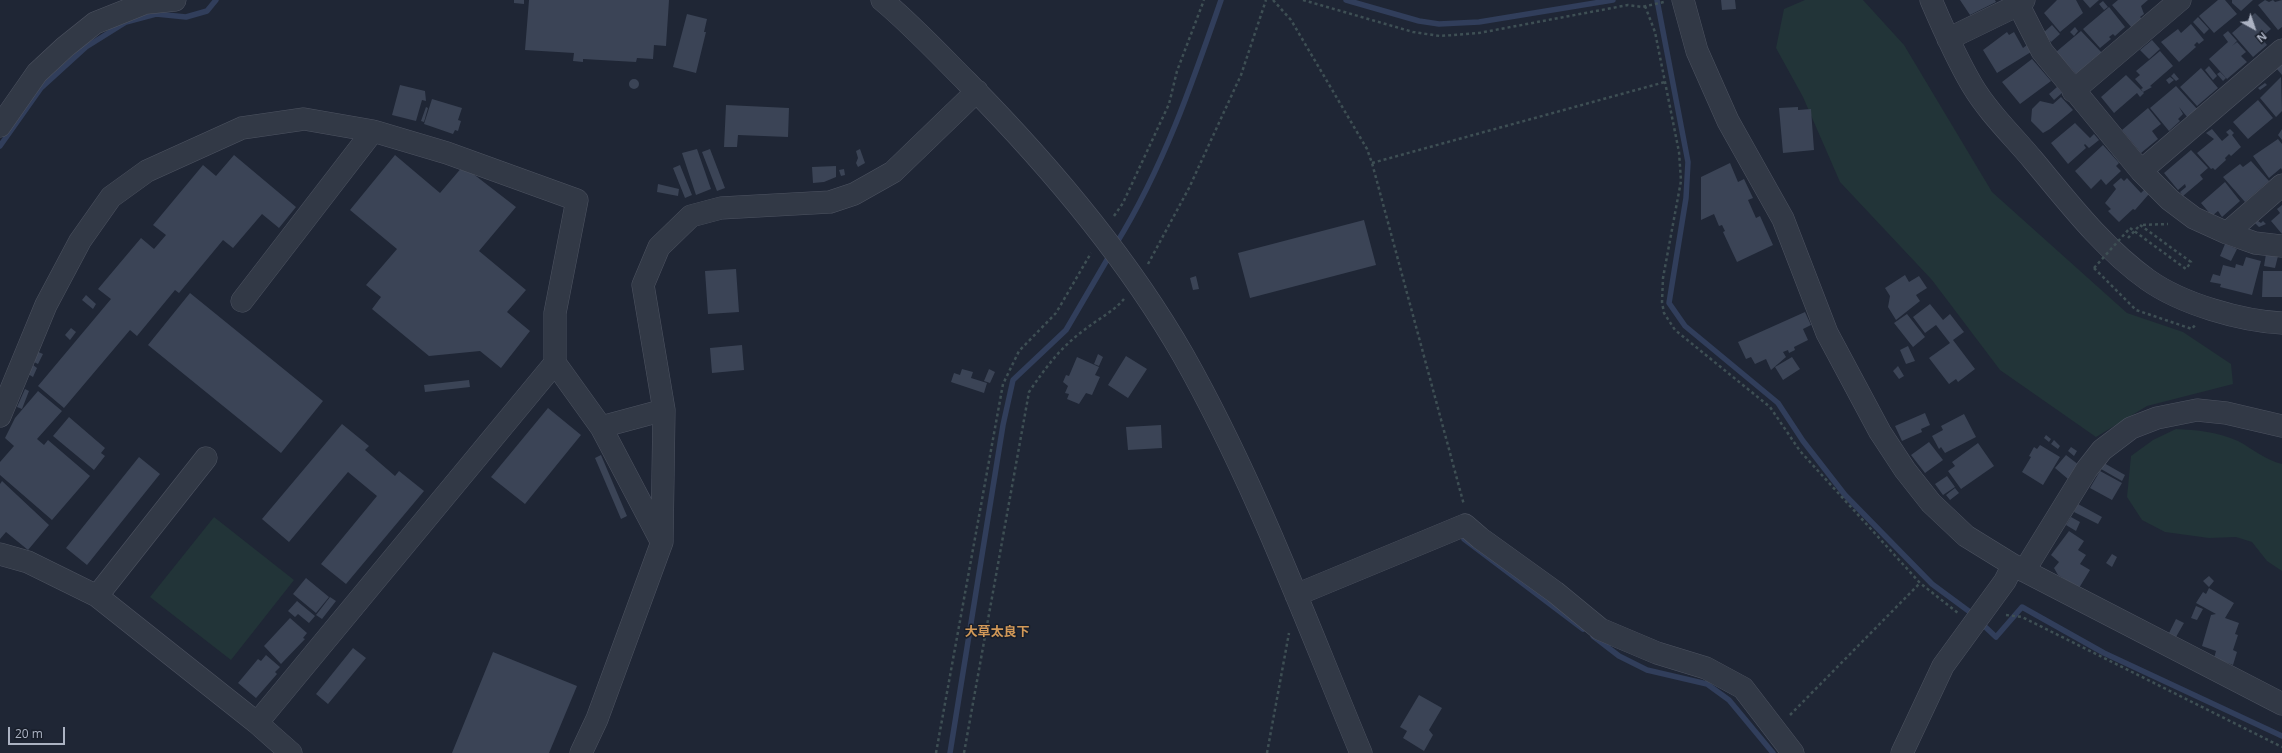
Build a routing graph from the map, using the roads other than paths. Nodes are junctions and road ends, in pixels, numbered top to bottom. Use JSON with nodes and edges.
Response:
{"nodes":[{"id":1,"x":175,"y":0,"type":"edge"},
{"id":2,"x":882,"y":0,"type":"edge"},
{"id":3,"x":1931,"y":0,"type":"edge"},
{"id":4,"x":2180,"y":0,"type":"edge"},
{"id":5,"x":1674,"y":1,"type":"edge"},
{"id":6,"x":2019,"y":2,"type":"edge"},
{"id":7,"x":1948,"y":39,"type":"junction"},
{"id":8,"x":2282,"y":50,"type":"edge"},
{"id":9,"x":2073,"y":91,"type":"junction"},
{"id":10,"x":977,"y":92,"type":"junction"},
{"id":11,"x":0,"y":126,"type":"edge"},
{"id":12,"x":372,"y":131,"type":"junction"},
{"id":13,"x":2141,"y":171,"type":"junction"},
{"id":14,"x":2282,"y":185,"type":"edge"},
{"id":15,"x":2227,"y":233,"type":"junction"},
{"id":16,"x":2282,"y":246,"type":"edge"},
{"id":17,"x":242,"y":301,"type":"dead end"},
{"id":18,"x":2282,"y":324,"type":"edge"},
{"id":19,"x":555,"y":363,"type":"junction"},
{"id":20,"x":664,"y":410,"type":"junction"},
{"id":21,"x":0,"y":416,"type":"edge"},
{"id":22,"x":2282,"y":426,"type":"edge"},
{"id":23,"x":601,"y":427,"type":"junction"},
{"id":24,"x":206,"y":458,"type":"dead end"},
{"id":25,"x":662,"y":542,"type":"junction"},
{"id":26,"x":0,"y":554,"type":"edge"},
{"id":27,"x":2018,"y":568,"type":"junction"},
{"id":28,"x":1296,"y":595,"type":"junction"},
{"id":29,"x":97,"y":596,"type":"junction"},
{"id":30,"x":2282,"y":704,"type":"edge"},
{"id":31,"x":257,"y":723,"type":"junction"},
{"id":32,"x":290,"y":753,"type":"edge"},
{"id":33,"x":581,"y":753,"type":"edge"},
{"id":34,"x":1360,"y":753,"type":"edge"},
{"id":35,"x":1794,"y":753,"type":"edge"},
{"id":36,"x":1902,"y":753,"type":"edge"}],
"edges":[{"from":1,"to":11,"type":"street"},
{"from":2,"to":10,"type":"street"},
{"from":3,"to":7,"type":"street"},
{"from":4,"to":9,"type":"street"},
{"from":5,"to":27,"type":"street"},
{"from":6,"to":7,"type":"street"},
{"from":6,"to":9,"type":"street"},
{"from":7,"to":18,"type":"street"},
{"from":8,"to":13,"type":"street"},
{"from":9,"to":13,"type":"street"},
{"from":10,"to":20,"type":"street"},
{"from":10,"to":28,"type":"street"},
{"from":12,"to":17,"type":"street"},
{"from":12,"to":19,"type":"street"},
{"from":12,"to":21,"type":"street"},
{"from":13,"to":15,"type":"street"},
{"from":14,"to":15,"type":"street"},
{"from":15,"to":16,"type":"street"},
{"from":19,"to":23,"type":"street"},
{"from":19,"to":31,"type":"street"},
{"from":20,"to":23,"type":"street"},
{"from":20,"to":25,"type":"street"},
{"from":22,"to":27,"type":"street"},
{"from":23,"to":25,"type":"street"},
{"from":24,"to":29,"type":"street"},
{"from":25,"to":33,"type":"street"},
{"from":26,"to":29,"type":"street"},
{"from":27,"to":30,"type":"street"},
{"from":27,"to":36,"type":"street"},
{"from":28,"to":34,"type":"street"},
{"from":28,"to":35,"type":"street"},
{"from":29,"to":31,"type":"street"},
{"from":31,"to":32,"type":"street"}]}
